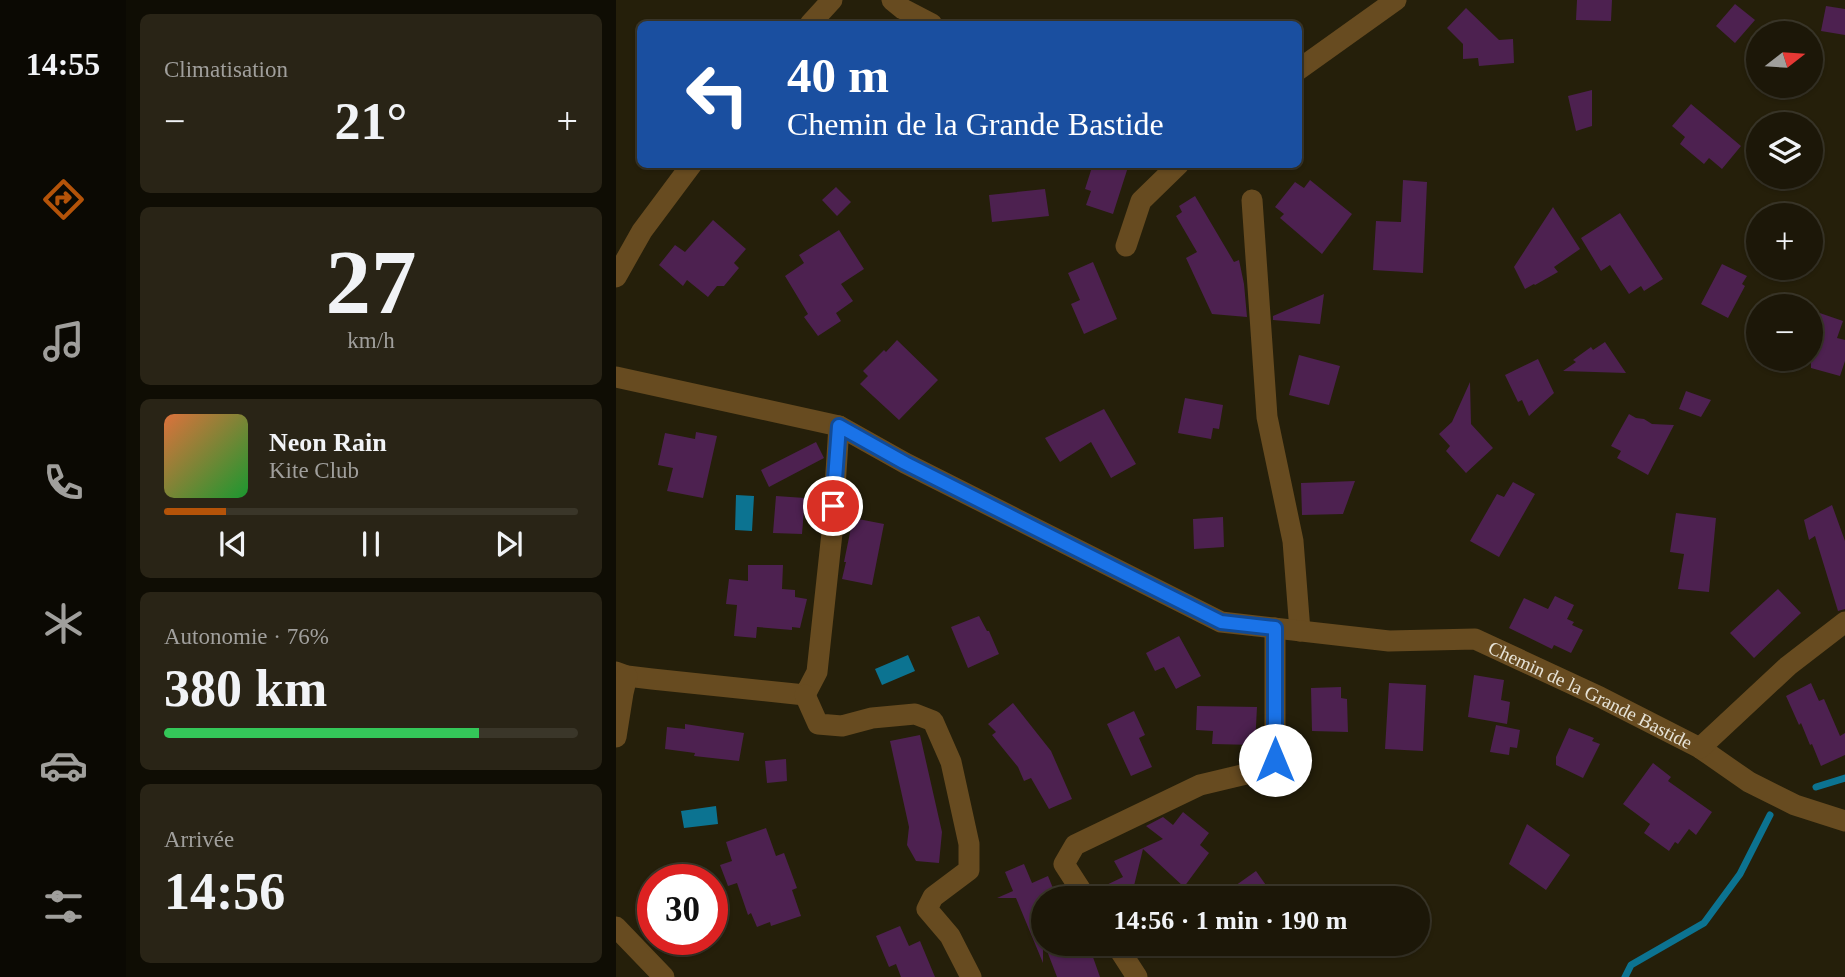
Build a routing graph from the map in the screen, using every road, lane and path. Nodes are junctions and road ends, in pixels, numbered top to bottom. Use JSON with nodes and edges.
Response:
{"nodes":[{"id":1,"x":832,"y":0,"type":"edge"},
{"id":2,"x":892,"y":0,"type":"edge"},
{"id":3,"x":1396,"y":0,"type":"edge"},
{"id":4,"x":813,"y":21,"type":"edge"},
{"id":5,"x":926,"y":21,"type":"edge"},
{"id":6,"x":1302,"y":68,"type":"edge"},
{"id":7,"x":689,"y":168,"type":"edge"},
{"id":8,"x":1175,"y":168,"type":"edge"},
{"id":9,"x":1252,"y":200,"type":"dead end"},
{"id":10,"x":1126,"y":246,"type":"dead end"},
{"id":11,"x":616,"y":277,"type":"edge"},
{"id":12,"x":616,"y":377,"type":"edge"},
{"id":13,"x":839,"y":426,"type":"junction"},
{"id":14,"x":1845,"y":622,"type":"edge"},
{"id":15,"x":1275,"y":628,"type":"junction"},
{"id":16,"x":1300,"y":631,"type":"junction"},
{"id":17,"x":622,"y":673,"type":"edge"},
{"id":18,"x":805,"y":695,"type":"junction"},
{"id":19,"x":616,"y":737,"type":"edge"},
{"id":20,"x":1699,"y":748,"type":"junction"},
{"id":21,"x":1845,"y":821,"type":"edge"},
{"id":22,"x":1078,"y":886,"type":"edge"},
{"id":23,"x":616,"y":927,"type":"edge"},
{"id":24,"x":1123,"y":956,"type":"edge"},
{"id":25,"x":664,"y":977,"type":"edge"},
{"id":26,"x":971,"y":977,"type":"edge"},
{"id":27,"x":1136,"y":977,"type":"edge"}],
"edges":[{"from":1,"to":4,"type":"street"},
{"from":2,"to":5,"type":"street"},
{"from":3,"to":6,"type":"street"},
{"from":7,"to":11,"type":"street"},
{"from":8,"to":10,"type":"street"},
{"from":9,"to":16,"type":"street"},
{"from":12,"to":13,"type":"street","name":"Chemin de la Grande Bastide"},
{"from":13,"to":15,"type":"street","name":"Chemin de la Grande Bastide"},
{"from":13,"to":18,"type":"street"},
{"from":14,"to":20,"type":"street"},
{"from":15,"to":16,"type":"street","name":"Chemin de la Grande Bastide"},
{"from":15,"to":22,"type":"street"},
{"from":16,"to":20,"type":"street","name":"Chemin de la Grande Bastide"},
{"from":17,"to":18,"type":"street"},
{"from":17,"to":19,"type":"street"},
{"from":18,"to":26,"type":"street"},
{"from":20,"to":21,"type":"street","name":"Chemin de la Grande Bastide"},
{"from":23,"to":25,"type":"street"},
{"from":24,"to":27,"type":"street"}]}
